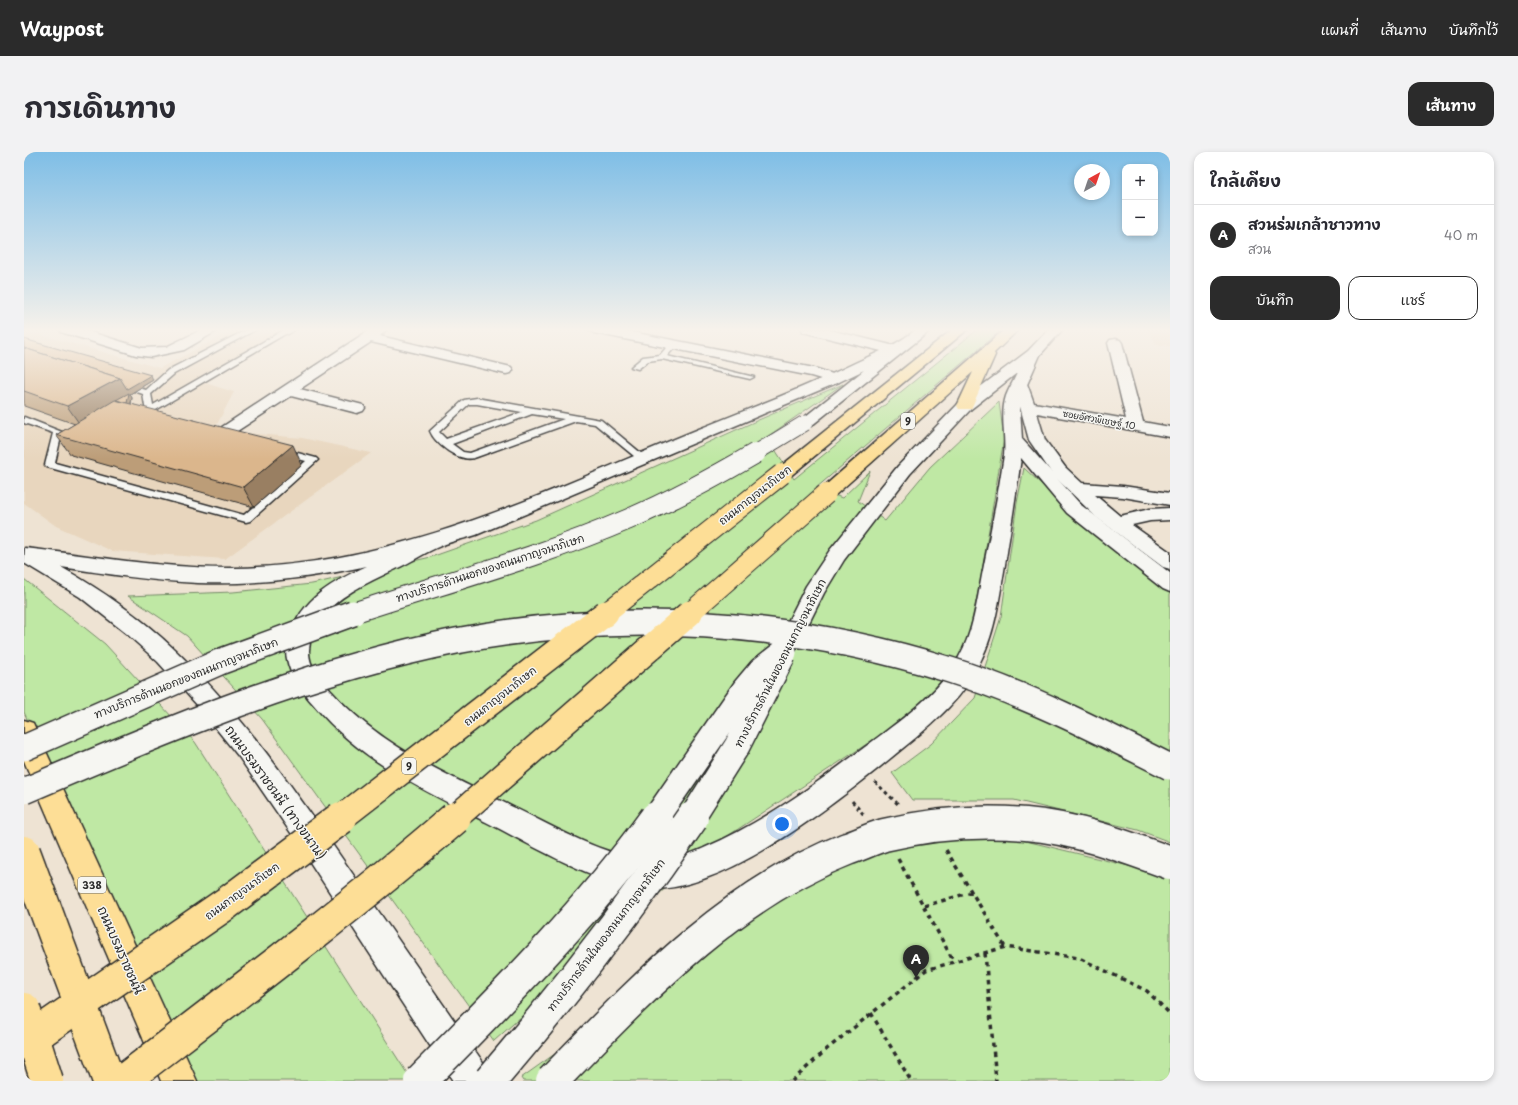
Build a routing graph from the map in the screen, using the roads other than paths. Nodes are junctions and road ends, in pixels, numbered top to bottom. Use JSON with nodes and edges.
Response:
{"nodes":[{"id":1,"x":171,"y":372,"type":"edge"},
{"id":2,"x":214,"y":372,"type":"edge"},
{"id":3,"x":315,"y":372,"type":"edge"},
{"id":4,"x":728,"y":372,"type":"edge"},
{"id":5,"x":815,"y":372,"type":"edge"},
{"id":6,"x":848,"y":372,"type":"edge"},
{"id":7,"x":871,"y":372,"type":"edge"},
{"id":8,"x":908,"y":372,"type":"edge"},
{"id":9,"x":963,"y":372,"type":"edge"},
{"id":10,"x":980,"y":372,"type":"edge"},
{"id":11,"x":1009,"y":372,"type":"edge"},
{"id":12,"x":1026,"y":372,"type":"edge"},
{"id":13,"x":1122,"y":372,"type":"edge"},
{"id":14,"x":750,"y":377,"type":"dead end"},
{"id":15,"x":834,"y":379,"type":"junction"},
{"id":16,"x":110,"y":382,"type":"edge"},
{"id":17,"x":1021,"y":384,"type":"junction"},
{"id":18,"x":288,"y":390,"type":"junction"},
{"id":19,"x":147,"y":393,"type":"junction"},
{"id":20,"x":965,"y":406,"type":"junction"},
{"id":21,"x":1028,"y":407,"type":"junction"},
{"id":22,"x":357,"y":408,"type":"dead end"},
{"id":23,"x":150,"y":410,"type":"junction"},
{"id":24,"x":532,"y":412,"type":"junction"},
{"id":25,"x":574,"y":419,"type":"junction"},
{"id":26,"x":24,"y":420,"type":"edge"},
{"id":27,"x":167,"y":422,"type":"edge"},
{"id":28,"x":1136,"y":426,"type":"junction"},
{"id":29,"x":1170,"y":432,"type":"edge"},
{"id":30,"x":226,"y":435,"type":"edge"},
{"id":31,"x":1014,"y":440,"type":"junction"},
{"id":32,"x":444,"y":443,"type":"junction"},
{"id":33,"x":275,"y":450,"type":"edge"},
{"id":34,"x":643,"y":459,"type":"junction"},
{"id":35,"x":1076,"y":489,"type":"junction"},
{"id":36,"x":1170,"y":499,"type":"edge"},
{"id":37,"x":1170,"y":514,"type":"edge"},
{"id":38,"x":1117,"y":523,"type":"junction"},
{"id":39,"x":428,"y":544,"type":"junction"},
{"id":40,"x":25,"y":555,"type":"edge"},
{"id":41,"x":1170,"y":562,"type":"edge"},
{"id":42,"x":1170,"y":584,"type":"edge"},
{"id":43,"x":784,"y":652,"type":"junction"},
{"id":44,"x":24,"y":731,"type":"edge"},
{"id":45,"x":24,"y":748,"type":"edge"},
{"id":46,"x":1170,"y":767,"type":"edge"},
{"id":47,"x":24,"y":791,"type":"edge"},
{"id":48,"x":24,"y":852,"type":"edge"},
{"id":49,"x":1170,"y":863,"type":"edge"},
{"id":50,"x":24,"y":1009,"type":"edge"},
{"id":51,"x":24,"y":1043,"type":"edge"},
{"id":52,"x":47,"y":1081,"type":"edge"},
{"id":53,"x":109,"y":1081,"type":"edge"},
{"id":54,"x":122,"y":1081,"type":"edge"},
{"id":55,"x":179,"y":1081,"type":"edge"},
{"id":56,"x":420,"y":1081,"type":"edge"},
{"id":57,"x":474,"y":1081,"type":"edge"},
{"id":58,"x":490,"y":1081,"type":"edge"},
{"id":59,"x":552,"y":1081,"type":"edge"}],
"edges":[{"from":1,"to":19,"type":"lane"},
{"from":2,"to":23,"type":"lane"},
{"from":3,"to":18,"type":"main road"},
{"from":4,"to":14,"type":"lane"},
{"from":5,"to":15,"type":"main road"},
{"from":6,"to":15,"type":"main road"},
{"from":7,"to":45,"type":"main road","name":"ทางบริการด้านนอกของถนนกาญจนาภิเษก","bridge":true},
{"from":8,"to":51,"type":"main road","name":"ถนนกาญจนาภิเษก","number":"9","bridge":true},
{"from":9,"to":54,"type":"main road","number":"9","bridge":true},
{"from":10,"to":20,"type":"main road"},
{"from":11,"to":20,"type":"main road","name":"ทางบริการด้านในของถนนกาญจนาภิเษก"},
{"from":12,"to":17,"type":"main road"},
{"from":13,"to":28,"type":"main road"},
{"from":15,"to":34,"type":"main road"},
{"from":16,"to":19,"type":"lane"},
{"from":17,"to":21,"type":"main road"},
{"from":17,"to":31,"type":"main road"},
{"from":18,"to":22,"type":"main road"},
{"from":18,"to":30,"type":"main road"},
{"from":19,"to":23,"type":"lane"},
{"from":20,"to":43,"type":"main road","name":"ทางบริการด้านในของถนนกาญจนาภิเษก"},
{"from":21,"to":28,"type":"main road","name":"ซอยอัศวพิเชษฐ์ 10"},
{"from":21,"to":35,"type":"main road"},
{"from":23,"to":27,"type":"lane"},
{"from":24,"to":25,"type":"lane"},
{"from":24,"to":32,"type":"lane"},
{"from":24,"to":32,"type":"lane"},
{"from":25,"to":32,"type":"lane"},
{"from":25,"to":34,"type":"lane"},
{"from":26,"to":33,"type":"lane"},
{"from":28,"to":29,"type":"main road","name":"ซอยอัศวพิเชษฐ์ 10"},
{"from":31,"to":39,"type":"main road"},
{"from":31,"to":42,"type":"main road"},
{"from":34,"to":39,"type":"main road"},
{"from":35,"to":36,"type":"main road"},
{"from":35,"to":38,"type":"main road"},
{"from":37,"to":38,"type":"main road"},
{"from":38,"to":41,"type":"main road"},
{"from":39,"to":40,"type":"main road"},
{"from":40,"to":57,"type":"main road","name":"ถนนบรมราชชนนี (ทางขนาน)"},
{"from":43,"to":56,"type":"main road","bridge":true},
{"from":43,"to":58,"type":"main road","name":"ทางบริการด้านในของถนนกาญจนาภิเษก","bridge":true},
{"from":44,"to":55,"type":"main road","name":"ถนนบรมราชชนนี","number":"338"},
{"from":46,"to":47,"type":"main road","bridge":true},
{"from":48,"to":53,"type":"main road","bridge":true},
{"from":49,"to":59,"type":"main road","bridge":true},
{"from":50,"to":52,"type":"main road","bridge":true}]}
